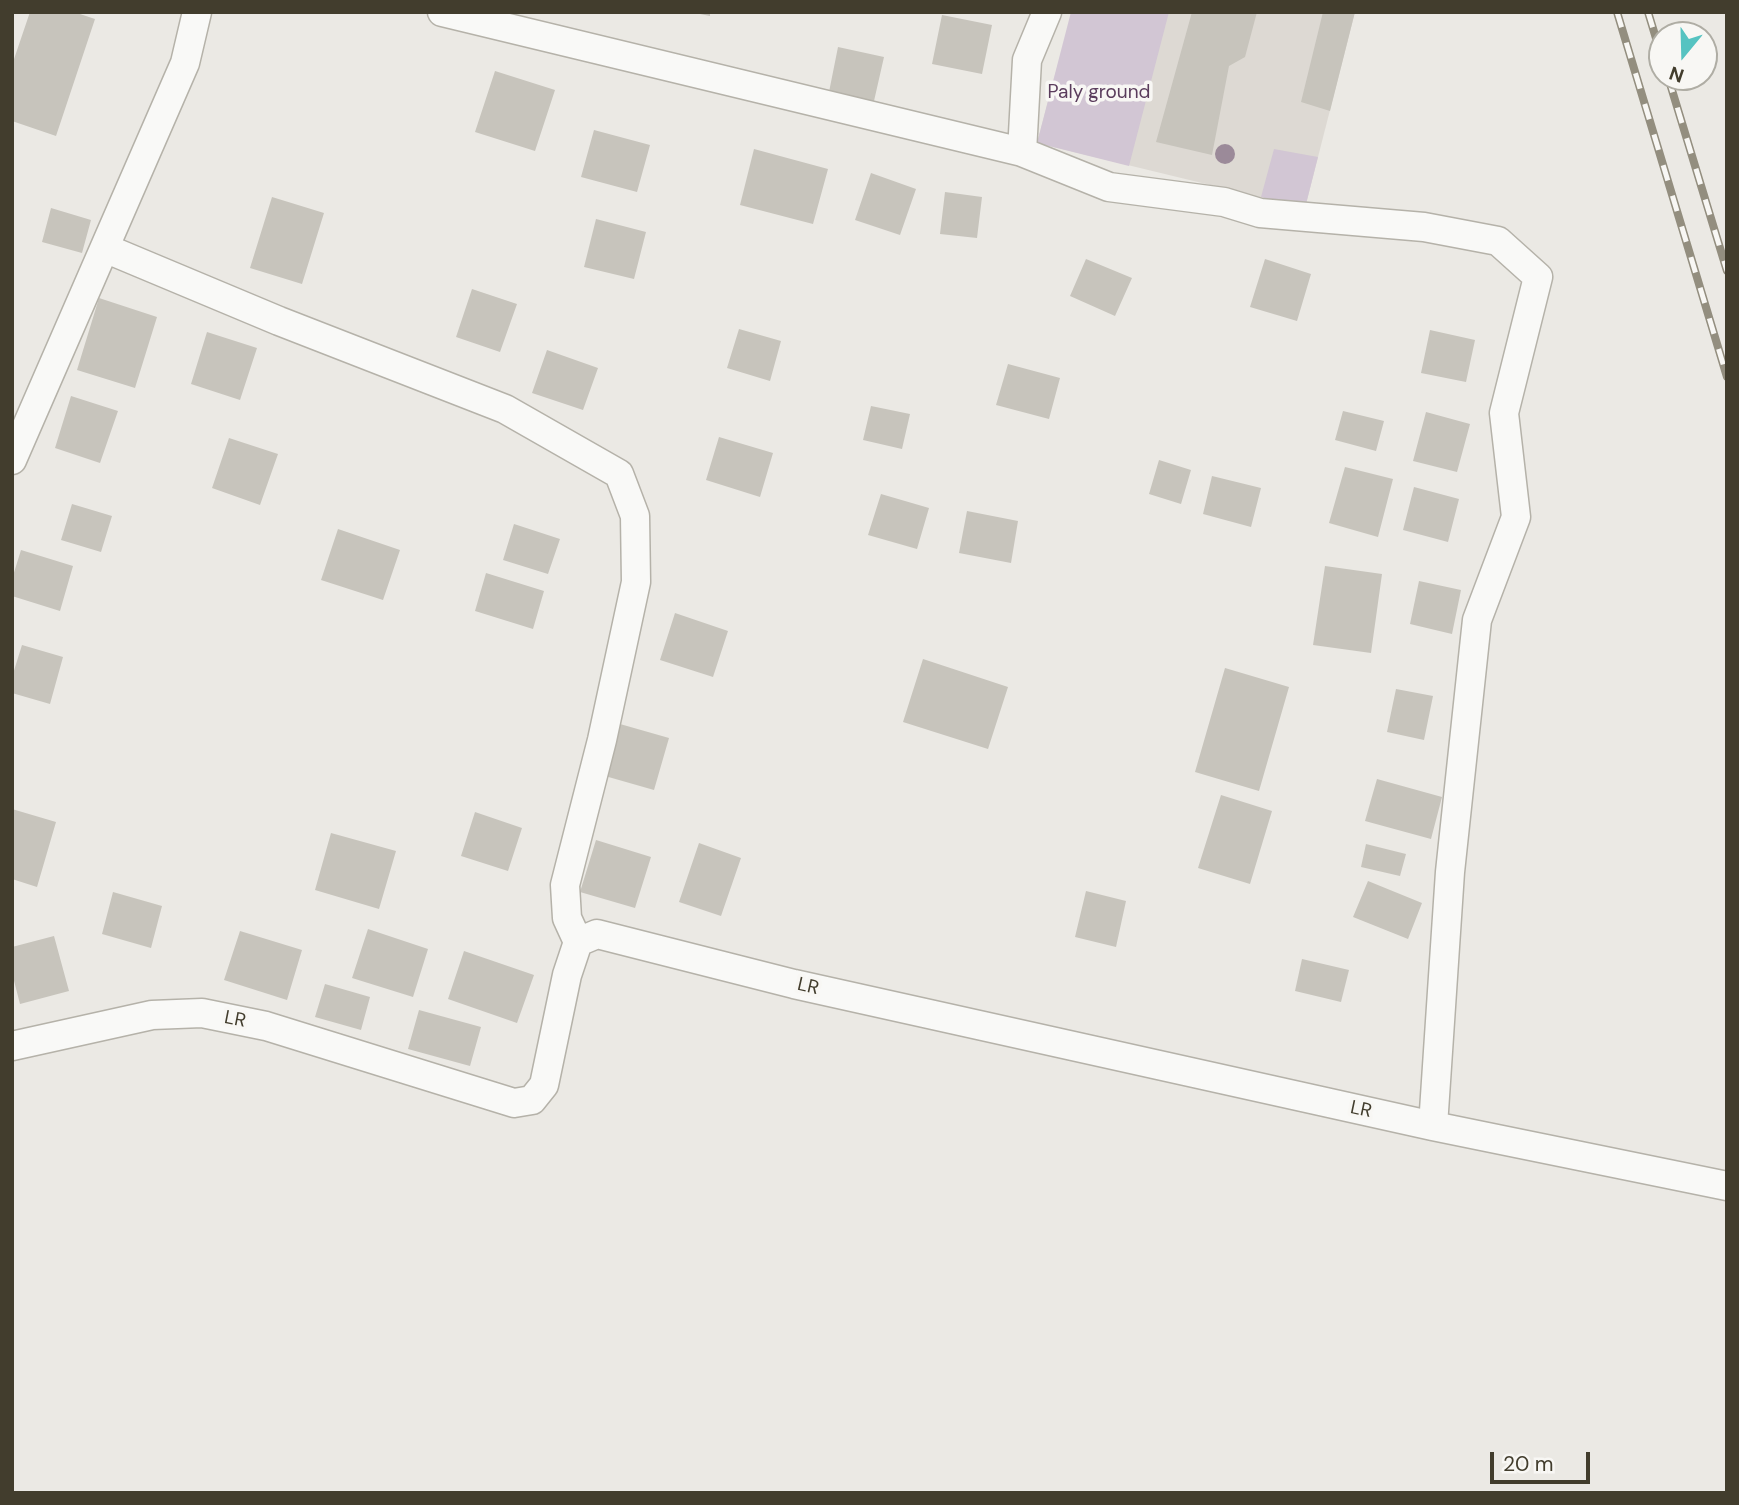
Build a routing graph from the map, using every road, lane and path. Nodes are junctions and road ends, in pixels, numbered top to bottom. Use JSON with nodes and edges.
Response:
{"nodes":[{"id":1,"x":197,"y":12,"type":"edge"},
{"id":2,"x":442,"y":12,"type":"edge"},
{"id":3,"x":1047,"y":12,"type":"edge"},
{"id":4,"x":1022,"y":152,"type":"junction"},
{"id":5,"x":107,"y":249,"type":"junction"},
{"id":6,"x":12,"y":460,"type":"edge"},
{"id":7,"x":578,"y":942,"type":"junction"},
{"id":8,"x":12,"y":1046,"type":"edge"},
{"id":9,"x":1433,"y":1126,"type":"junction"},
{"id":10,"x":1727,"y":1186,"type":"edge"}],
"edges":[{"from":1,"to":5,"type":"street"},
{"from":2,"to":4,"type":"street"},
{"from":3,"to":4,"type":"street"},
{"from":4,"to":9,"type":"street"},
{"from":5,"to":6,"type":"street"},
{"from":5,"to":7,"type":"street"},
{"from":7,"to":8,"type":"street","name":"LR"},
{"from":7,"to":9,"type":"street","name":"LR"},
{"from":9,"to":10,"type":"street","name":"LR"}]}
